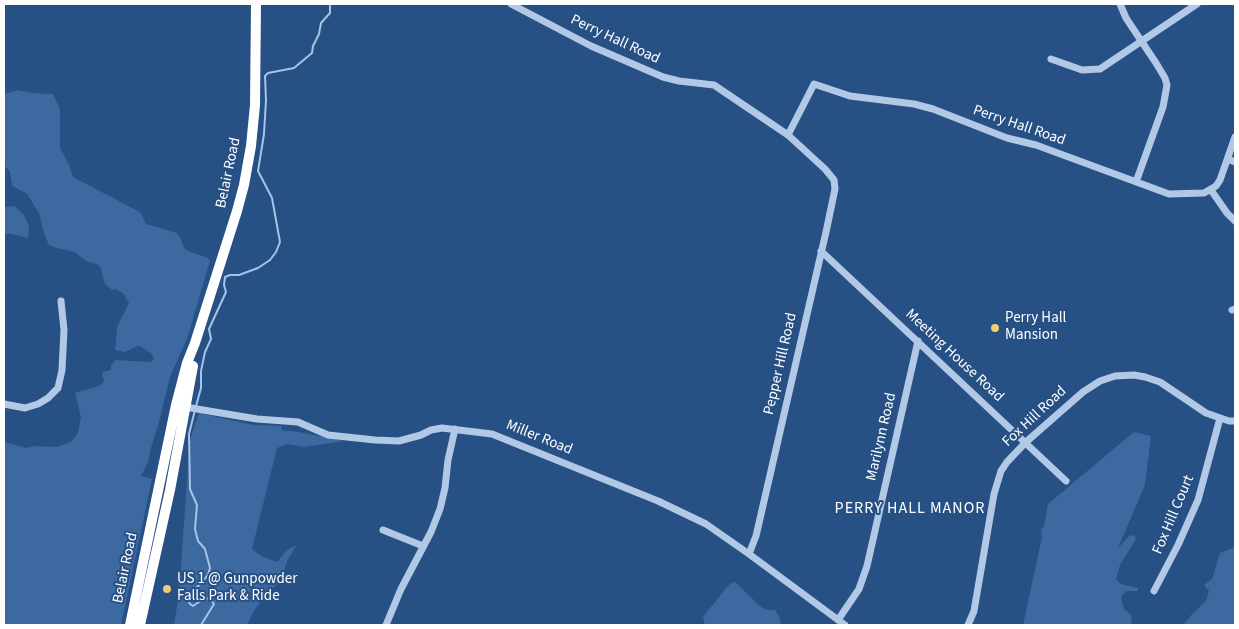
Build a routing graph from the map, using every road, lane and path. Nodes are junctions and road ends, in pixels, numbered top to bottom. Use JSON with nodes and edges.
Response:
{"nodes":[{"id":1,"x":256,"y":4,"type":"edge"},
{"id":2,"x":511,"y":4,"type":"edge"},
{"id":3,"x":1120,"y":4,"type":"edge"},
{"id":4,"x":1197,"y":4,"type":"edge"},
{"id":5,"x":1142,"y":42,"type":"junction"},
{"id":6,"x":1051,"y":59,"type":"dead end"},
{"id":7,"x":788,"y":135,"type":"junction"},
{"id":8,"x":1235,"y":137,"type":"edge"},
{"id":9,"x":1228,"y":159,"type":"junction"},
{"id":10,"x":1235,"y":162,"type":"edge"},
{"id":11,"x":834,"y":180,"type":"joint"},
{"id":12,"x":1136,"y":182,"type":"junction"},
{"id":13,"x":1211,"y":190,"type":"junction"},
{"id":14,"x":1235,"y":221,"type":"edge"},
{"id":15,"x":822,"y":251,"type":"junction"},
{"id":16,"x":61,"y":301,"type":"dead end"},
{"id":17,"x":918,"y":341,"type":"junction"},
{"id":18,"x":4,"y":404,"type":"edge"},
{"id":19,"x":188,"y":407,"type":"junction"},
{"id":20,"x":1220,"y":418,"type":"junction"},
{"id":21,"x":1235,"y":421,"type":"edge"},
{"id":22,"x":455,"y":430,"type":"junction"},
{"id":23,"x":1026,"y":442,"type":"junction"},
{"id":24,"x":1066,"y":481,"type":"dead end"},
{"id":25,"x":383,"y":530,"type":"dead end"},
{"id":26,"x":424,"y":546,"type":"junction"},
{"id":27,"x":749,"y":554,"type":"junction"},
{"id":28,"x":1154,"y":591,"type":"dead end"},
{"id":29,"x":838,"y":620,"type":"junction"},
{"id":30,"x":130,"y":625,"type":"edge"},
{"id":31,"x":140,"y":625,"type":"edge"},
{"id":32,"x":386,"y":625,"type":"edge"},
{"id":33,"x":845,"y":625,"type":"edge"},
{"id":34,"x":968,"y":625,"type":"edge"}],
"edges":[{"from":1,"to":19,"type":"highway","name":"Belair Road"},
{"from":2,"to":7,"type":"street","name":"Perry Hall Road"},
{"from":3,"to":5,"type":"street"},
{"from":4,"to":5,"type":"street"},
{"from":5,"to":6,"type":"street"},
{"from":5,"to":12,"type":"street"},
{"from":7,"to":11,"type":"street","name":"Perry Hall Road"},
{"from":7,"to":12,"type":"street","name":"Perry Hall Road"},
{"from":8,"to":9,"type":"street"},
{"from":9,"to":10,"type":"street"},
{"from":9,"to":13,"type":"street"},
{"from":11,"to":15,"type":"street","name":"Pepper Hill Road"},
{"from":12,"to":13,"type":"street","name":"Perry Hall Road"},
{"from":13,"to":14,"type":"street"},
{"from":15,"to":17,"type":"street","name":"Meeting House Road"},
{"from":15,"to":27,"type":"street","name":"Pepper Hill Road"},
{"from":16,"to":18,"type":"street"},
{"from":17,"to":23,"type":"street","name":"Meeting House Road"},
{"from":17,"to":29,"type":"street","name":"Marilynn Road"},
{"from":19,"to":22,"type":"street","name":"Miller Road"},
{"from":19,"to":30,"type":"highway","name":"Belair Road"},
{"from":19,"to":31,"type":"highway","name":"Belair Road"},
{"from":20,"to":21,"type":"street","name":"Fox Hill Road"},
{"from":20,"to":23,"type":"street","name":"Fox Hill Road"},
{"from":20,"to":28,"type":"street","name":"Fox Hill Court"},
{"from":22,"to":26,"type":"street"},
{"from":22,"to":27,"type":"street","name":"Miller Road"},
{"from":23,"to":24,"type":"street","name":"Meeting House Road"},
{"from":23,"to":34,"type":"street","name":"Fox Hill Road"},
{"from":25,"to":26,"type":"street"},
{"from":26,"to":32,"type":"street"},
{"from":27,"to":29,"type":"street","name":"Miller Road"},
{"from":29,"to":33,"type":"street","name":"Miller Road"}]}
